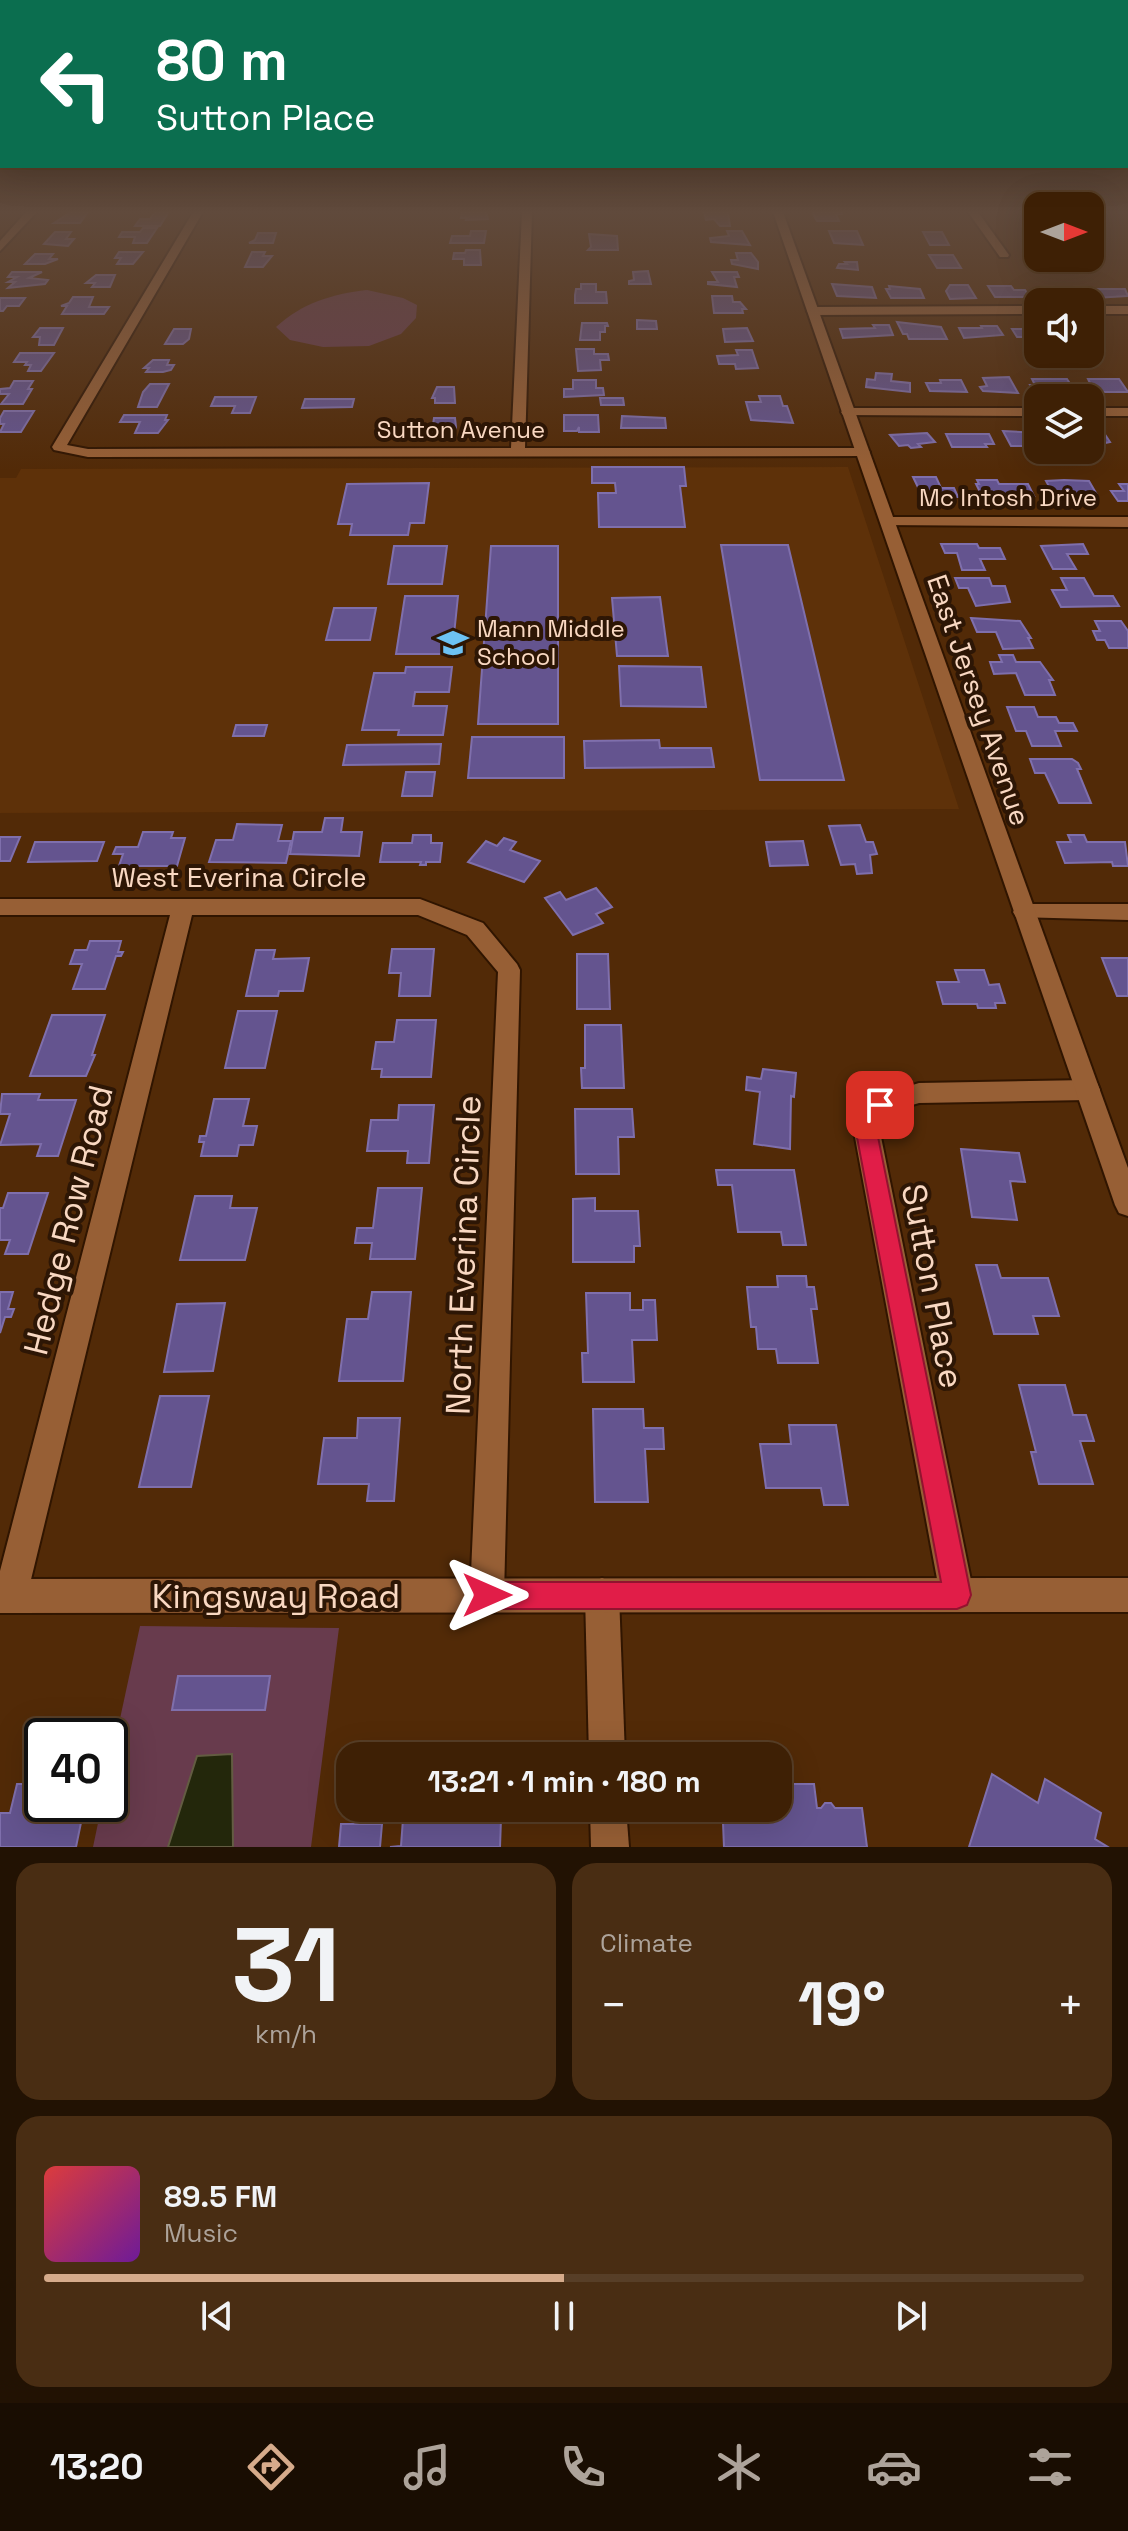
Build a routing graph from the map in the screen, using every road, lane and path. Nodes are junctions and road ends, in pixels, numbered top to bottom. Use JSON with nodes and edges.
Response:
{"nodes":[{"id":1,"x":147,"y":298,"type":"edge"},
{"id":2,"x":524,"y":298,"type":"edge"},
{"id":3,"x":808,"y":298,"type":"edge"},
{"id":4,"x":1024,"y":310,"type":"edge"},
{"id":5,"x":1104,"y":310,"type":"edge"},
{"id":6,"x":1128,"y":310,"type":"edge"},
{"id":7,"x":813,"y":311,"type":"junction"},
{"id":8,"x":848,"y":412,"type":"junction"},
{"id":9,"x":1024,"y":412,"type":"edge"},
{"id":10,"x":1104,"y":412,"type":"edge"},
{"id":11,"x":1128,"y":412,"type":"edge"},
{"id":12,"x":518,"y":452,"type":"junction"},
{"id":13,"x":863,"y":452,"type":"junction"},
{"id":14,"x":887,"y":522,"type":"junction"},
{"id":15,"x":1122,"y":522,"type":"edge"},
{"id":16,"x":1128,"y":541,"type":"edge"},
{"id":17,"x":0,"y":907,"type":"edge"},
{"id":18,"x":183,"y":908,"type":"junction"},
{"id":19,"x":1024,"y":912,"type":"junction"},
{"id":20,"x":1128,"y":912,"type":"edge"},
{"id":21,"x":475,"y":929,"type":"joint"},
{"id":22,"x":1088,"y":1090,"type":"junction"},
{"id":23,"x":1125,"y":1191,"type":"edge"},
{"id":24,"x":487,"y":1595,"type":"junction"},
{"id":25,"x":602,"y":1595,"type":"junction"},
{"id":26,"x":957,"y":1595,"type":"junction"},
{"id":27,"x":1128,"y":1595,"type":"edge"},
{"id":28,"x":5,"y":1596,"type":"edge"},
{"id":29,"x":607,"y":1742,"type":"edge"},
{"id":30,"x":609,"y":1822,"type":"edge"},
{"id":31,"x":610,"y":1847,"type":"edge"}],
"edges":[{"from":1,"to":12,"type":"street","name":"Sutton Avenue"},
{"from":2,"to":12,"type":"street"},
{"from":3,"to":7,"type":"street","name":"East Jersey Avenue"},
{"from":4,"to":7,"type":"street"},
{"from":5,"to":6,"type":"street"},
{"from":7,"to":8,"type":"street","name":"East Jersey Avenue"},
{"from":8,"to":9,"type":"street"},
{"from":8,"to":13,"type":"street","name":"East Jersey Avenue"},
{"from":10,"to":11,"type":"street"},
{"from":12,"to":13,"type":"street","name":"Sutton Avenue"},
{"from":13,"to":14,"type":"street","name":"East Jersey Avenue"},
{"from":14,"to":15,"type":"street","name":"Mc Intosh Drive"},
{"from":14,"to":19,"type":"street","name":"East Jersey Avenue"},
{"from":15,"to":16,"type":"street"},
{"from":17,"to":18,"type":"street","name":"West Everina Circle"},
{"from":18,"to":21,"type":"street","name":"West Everina Circle"},
{"from":18,"to":28,"type":"street","name":"Hedge Row Road"},
{"from":19,"to":20,"type":"street"},
{"from":19,"to":22,"type":"street","name":"East Jersey Avenue"},
{"from":21,"to":24,"type":"street","name":"North Everina Circle"},
{"from":22,"to":23,"type":"street","name":"East Jersey Avenue"},
{"from":22,"to":26,"type":"street","name":"Sutton Place"},
{"from":24,"to":25,"type":"street","name":"Kingsway Road"},
{"from":24,"to":28,"type":"street","name":"Kingsway Road"},
{"from":25,"to":26,"type":"street","name":"Kingsway Road"},
{"from":25,"to":29,"type":"street"},
{"from":26,"to":27,"type":"street","name":"Kingsway Road"},
{"from":30,"to":31,"type":"street"}]}
